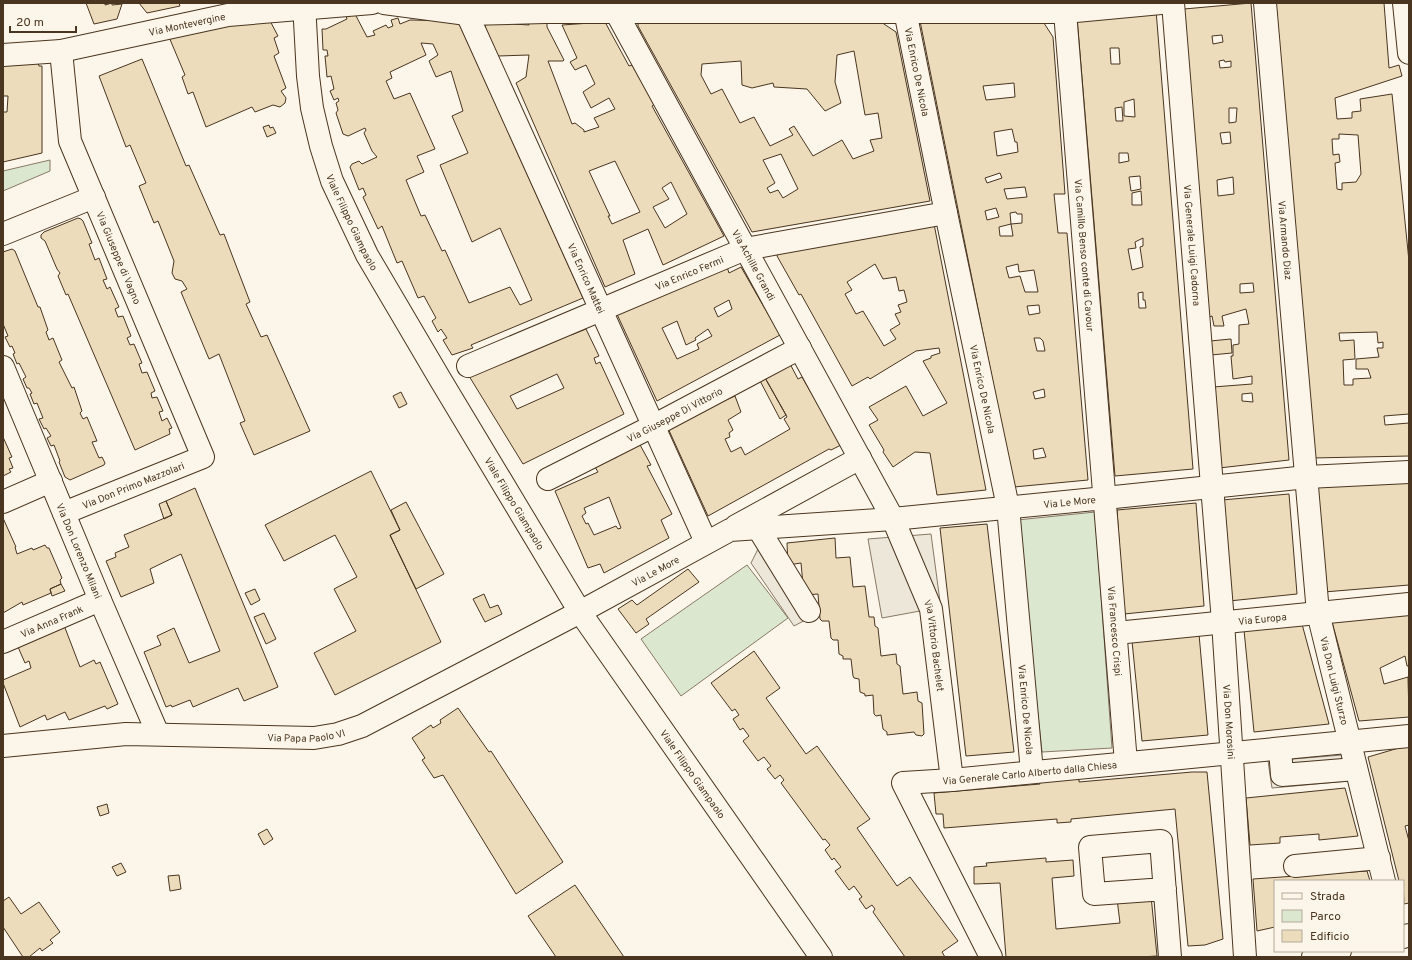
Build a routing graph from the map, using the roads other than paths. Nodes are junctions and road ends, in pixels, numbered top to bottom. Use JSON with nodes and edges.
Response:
{"nodes":[{"id":1,"x":372,"y":3,"type":"edge"},
{"id":2,"x":384,"y":3,"type":"edge"},
{"id":3,"x":1161,"y":3,"type":"edge"},
{"id":4,"x":1173,"y":3,"type":"edge"},
{"id":5,"x":1265,"y":3,"type":"edge"},
{"id":6,"x":1404,"y":3,"type":"edge"},
{"id":7,"x":304,"y":6,"type":"edge"},
{"id":8,"x":545,"y":7,"type":"edge"},
{"id":9,"x":746,"y":7,"type":"edge"},
{"id":10,"x":893,"y":8,"type":"edge"},
{"id":11,"x":616,"y":12,"type":"junction"},
{"id":12,"x":1065,"y":12,"type":"junction"},
{"id":13,"x":467,"y":14,"type":"junction"},
{"id":14,"x":61,"y":52,"type":"junction"},
{"id":15,"x":1409,"y":53,"type":"edge"},
{"id":16,"x":3,"y":55,"type":"edge"},
{"id":17,"x":94,"y":197,"type":"junction"},
{"id":18,"x":946,"y":213,"type":"junction"},
{"id":19,"x":3,"y":234,"type":"edge"},
{"id":20,"x":745,"y":249,"type":"junction"},
{"id":21,"x":601,"y":310,"type":"junction"},
{"id":22,"x":800,"y":348,"type":"junction"},
{"id":23,"x":468,"y":366,"type":"dead end"},
{"id":24,"x":3,"y":367,"type":"edge"},
{"id":25,"x":653,"y":426,"type":"junction"},
{"id":26,"x":203,"y":456,"type":"joint"},
{"id":27,"x":860,"y":458,"type":"junction"},
{"id":28,"x":1409,"y":472,"type":"edge"},
{"id":29,"x":1307,"y":477,"type":"junction"},
{"id":30,"x":548,"y":479,"type":"dead end"},
{"id":31,"x":51,"y":481,"type":"junction"},
{"id":32,"x":1212,"y":487,"type":"junction"},
{"id":33,"x":1105,"y":498,"type":"junction"},
{"id":34,"x":3,"y":502,"type":"edge"},
{"id":35,"x":1008,"y":507,"type":"junction"},
{"id":36,"x":64,"y":513,"type":"junction"},
{"id":37,"x":893,"y":518,"type":"junction"},
{"id":38,"x":758,"y":528,"type":"junction"},
{"id":39,"x":730,"y":530,"type":"junction"},
{"id":40,"x":706,"y":542,"type":"junction"},
{"id":41,"x":100,"y":600,"type":"junction"},
{"id":42,"x":1409,"y":604,"type":"edge"},
{"id":43,"x":809,"y":611,"type":"dead end"},
{"id":44,"x":580,"y":612,"type":"junction"},
{"id":45,"x":1318,"y":613,"type":"junction"},
{"id":46,"x":1223,"y":622,"type":"junction"},
{"id":47,"x":1116,"y":633,"type":"junction"},
{"id":48,"x":3,"y":642,"type":"edge"},
{"id":49,"x":158,"y":734,"type":"junction"},
{"id":50,"x":1409,"y":736,"type":"edge"},
{"id":51,"x":1350,"y":742,"type":"junction"},
{"id":52,"x":3,"y":746,"type":"edge"},
{"id":53,"x":1280,"y":749,"type":"junction"},
{"id":54,"x":1231,"y":754,"type":"junction"},
{"id":55,"x":1126,"y":764,"type":"junction"},
{"id":56,"x":1356,"y":769,"type":"junction"},
{"id":57,"x":1032,"y":772,"type":"junction"},
{"id":58,"x":952,"y":780,"type":"junction"},
{"id":59,"x":1378,"y":858,"type":"junction"},
{"id":60,"x":1295,"y":866,"type":"dead end"},
{"id":61,"x":1384,"y":880,"type":"edge"},
{"id":62,"x":1165,"y":889,"type":"dead end"},
{"id":63,"x":1336,"y":952,"type":"edge"},
{"id":64,"x":821,"y":956,"type":"edge"},
{"id":65,"x":991,"y":957,"type":"edge"},
{"id":66,"x":1170,"y":957,"type":"edge"},
{"id":67,"x":1245,"y":957,"type":"edge"},
{"id":68,"x":1313,"y":957,"type":"edge"}],
"edges":[{"from":1,"to":7,"type":"street","name":"Via Montevergine"},
{"from":2,"to":13,"type":"street"},
{"from":3,"to":12,"type":"street"},
{"from":4,"to":32,"type":"street","name":"Via Generale Luigi Cadorna"},
{"from":5,"to":29,"type":"street","name":"Via Armando Diaz"},
{"from":6,"to":15,"type":"street"},
{"from":7,"to":14,"type":"street","name":"Via Montevergine"},
{"from":7,"to":44,"type":"street","name":"Viale Filippo Giampaolo"},
{"from":8,"to":11,"type":"street"},
{"from":8,"to":13,"type":"street"},
{"from":9,"to":10,"type":"street"},
{"from":9,"to":11,"type":"street"},
{"from":10,"to":12,"type":"street"},
{"from":10,"to":18,"type":"street","name":"Via Enrico De Nicola"},
{"from":11,"to":20,"type":"street","name":"Via Achille Grandi"},
{"from":12,"to":33,"type":"street","name":"Via Camillo Benso conte di Cavour"},
{"from":13,"to":21,"type":"street","name":"Via Enrico Mattei"},
{"from":14,"to":16,"type":"street","name":"Via Montevergine"},
{"from":14,"to":17,"type":"street","name":"Via Giuseppe di Vagno"},
{"from":17,"to":19,"type":"street"},
{"from":17,"to":26,"type":"street","name":"Via Giuseppe di Vagno"},
{"from":18,"to":20,"type":"street","name":"Via Enrico Fermi"},
{"from":18,"to":35,"type":"street","name":"Via Enrico De Nicola"},
{"from":20,"to":21,"type":"street","name":"Via Enrico Fermi"},
{"from":20,"to":22,"type":"street","name":"Via Achille Grandi"},
{"from":21,"to":23,"type":"street","name":"Via Enrico Fermi"},
{"from":21,"to":25,"type":"street","name":"Via Enrico Mattei"},
{"from":22,"to":25,"type":"street","name":"Via Giuseppe Di Vittorio"},
{"from":22,"to":27,"type":"street","name":"Via Achille Grandi"},
{"from":24,"to":31,"type":"street","name":"Via Don Lorenzo Milani"},
{"from":25,"to":30,"type":"street","name":"Via Giuseppe Di Vittorio"},
{"from":25,"to":40,"type":"street","name":"Via Enrico Mattei"},
{"from":26,"to":36,"type":"street","name":"Via Don Primo Mazzolari"},
{"from":27,"to":37,"type":"street","name":"Via Achille Grandi"},
{"from":27,"to":39,"type":"street","name":"Via Le More"},
{"from":28,"to":29,"type":"street","name":"Via Le More"},
{"from":29,"to":32,"type":"street","name":"Via Le More"},
{"from":29,"to":45,"type":"street","name":"Via Don Luigi Sturzo"},
{"from":31,"to":34,"type":"street"},
{"from":31,"to":36,"type":"street","name":"Via Don Lorenzo Milani"},
{"from":32,"to":33,"type":"street","name":"Via Le More"},
{"from":32,"to":46,"type":"street","name":"Via Don Morosini"},
{"from":33,"to":35,"type":"street","name":"Via Le More"},
{"from":33,"to":47,"type":"street","name":"Via Francesco Crispi"},
{"from":35,"to":37,"type":"street","name":"Via Le More"},
{"from":35,"to":57,"type":"street","name":"Via Enrico De Nicola"},
{"from":36,"to":41,"type":"street","name":"Via Don Lorenzo Milani"},
{"from":37,"to":38,"type":"street","name":"Via Le More"},
{"from":37,"to":58,"type":"street","name":"Via Vittorio Bachelet"},
{"from":38,"to":39,"type":"street","name":"Via Le More"},
{"from":38,"to":43,"type":"street"},
{"from":39,"to":40,"type":"street","name":"Via Le More"},
{"from":40,"to":44,"type":"street","name":"Via Le More"},
{"from":41,"to":48,"type":"street","name":"Via Anna Frank"},
{"from":41,"to":49,"type":"street","name":"Via Don Lorenzo Milani"},
{"from":42,"to":45,"type":"street","name":"Via Europa"},
{"from":44,"to":49,"type":"street","name":"Via Papa Paolo VI"},
{"from":44,"to":64,"type":"street","name":"Viale Filippo Giampaolo"},
{"from":45,"to":46,"type":"street","name":"Via Europa"},
{"from":45,"to":51,"type":"street","name":"Via Don Luigi Sturzo"},
{"from":46,"to":47,"type":"street","name":"Via Europa"},
{"from":46,"to":54,"type":"street","name":"Via Don Morosini"},
{"from":47,"to":55,"type":"street","name":"Via Francesco Crispi"},
{"from":49,"to":52,"type":"street","name":"Via Papa Paolo VI"},
{"from":50,"to":51,"type":"street","name":"Via Generale Carlo Alberto dalla Chiesa"},
{"from":51,"to":53,"type":"street","name":"Via Generale Carlo Alberto dalla Chiesa"},
{"from":51,"to":56,"type":"street","name":"Via Don Luigi Sturzo"},
{"from":53,"to":54,"type":"street","name":"Via Generale Carlo Alberto dalla Chiesa"},
{"from":53,"to":56,"type":"street"},
{"from":54,"to":55,"type":"street","name":"Via Generale Carlo Alberto dalla Chiesa"},
{"from":54,"to":67,"type":"street","name":"Via Don Morosini"},
{"from":55,"to":57,"type":"street","name":"Via Generale Carlo Alberto dalla Chiesa"},
{"from":56,"to":59,"type":"street","name":"Via Don Luigi Sturzo"},
{"from":57,"to":58,"type":"street","name":"Via Generale Carlo Alberto dalla Chiesa"},
{"from":58,"to":65,"type":"street","name":"Via Generale Carlo Alberto dalla Chiesa"},
{"from":59,"to":60,"type":"street"},
{"from":59,"to":61,"type":"street","name":"Via Don Luigi Sturzo"},
{"from":62,"to":66,"type":"street"},
{"from":63,"to":68,"type":"street"}]}
